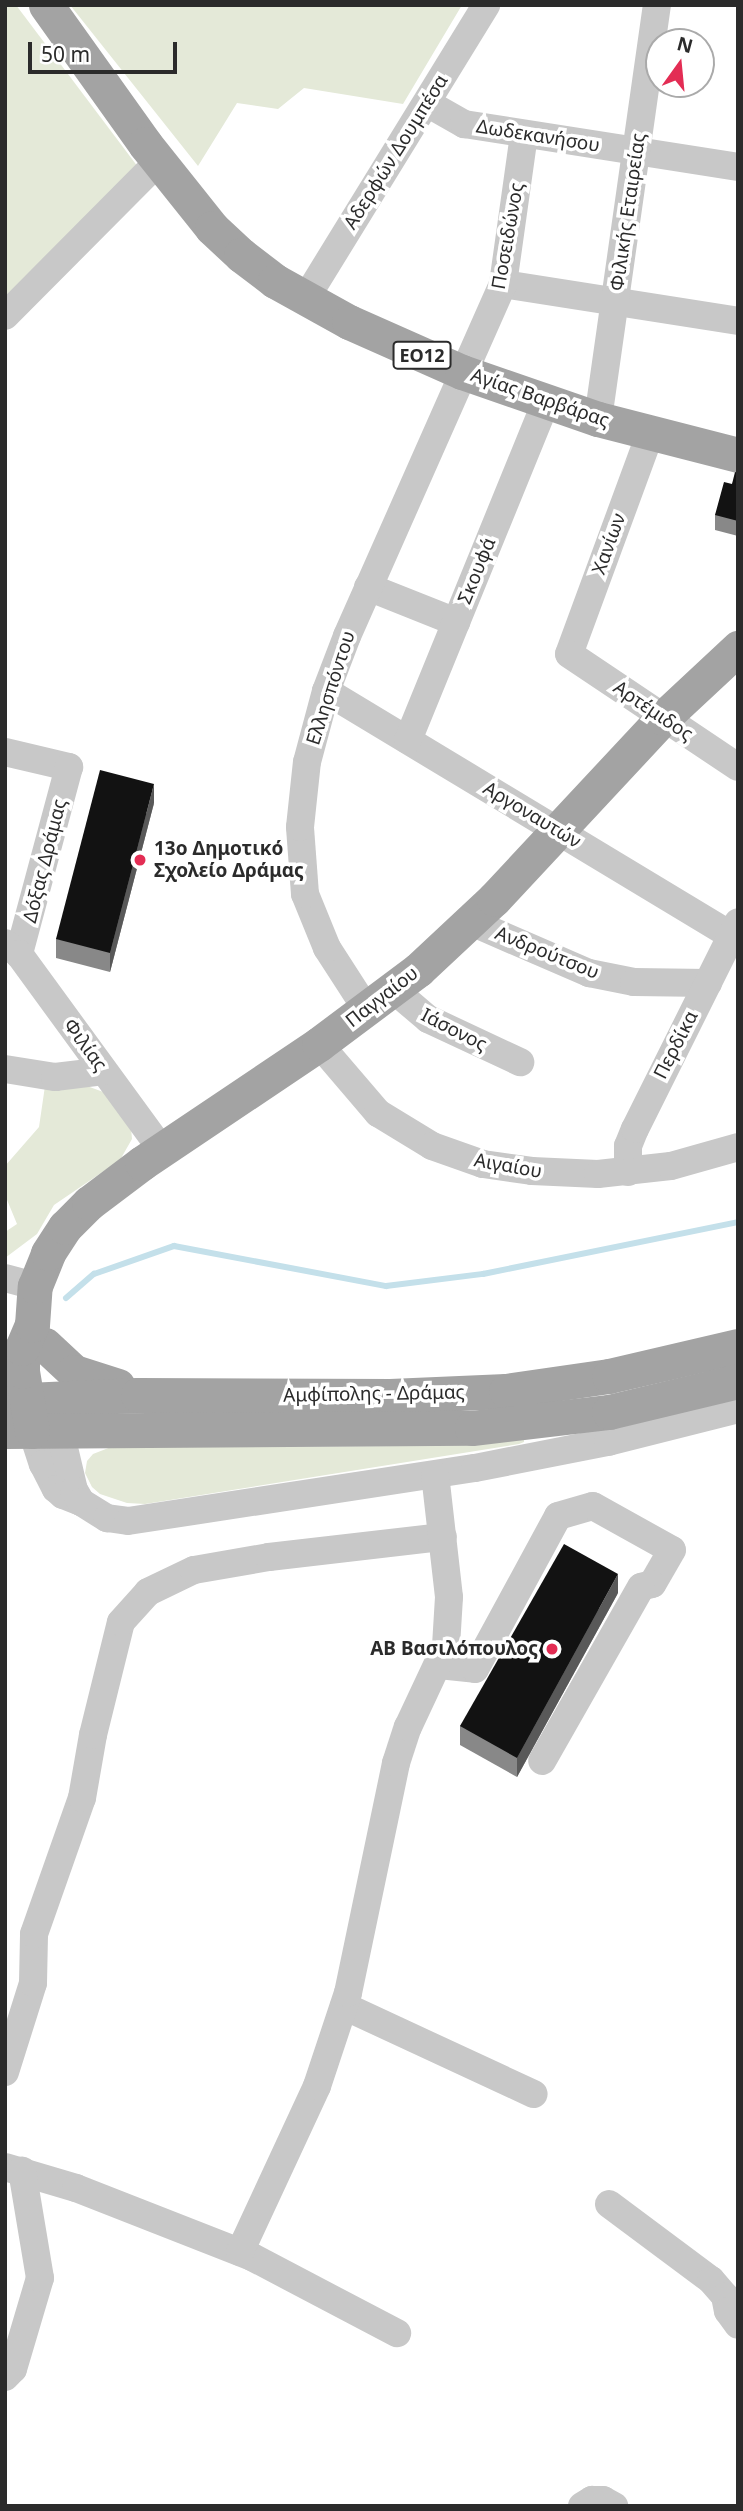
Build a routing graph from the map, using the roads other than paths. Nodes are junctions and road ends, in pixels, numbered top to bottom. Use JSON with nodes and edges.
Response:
{"nodes":[{"id":1,"x":46,"y":5,"type":"edge"},
{"id":2,"x":486,"y":5,"type":"edge"},
{"id":3,"x":657,"y":5,"type":"edge"},
{"id":4,"x":427,"y":103,"type":"junction"},
{"id":5,"x":524,"y":134,"type":"junction"},
{"id":6,"x":636,"y":151,"type":"junction"},
{"id":7,"x":159,"y":162,"type":"junction"},
{"id":8,"x":738,"y":167,"type":"edge"},
{"id":9,"x":503,"y":284,"type":"junction"},
{"id":10,"x":306,"y":298,"type":"junction"},
{"id":11,"x":615,"y":302,"type":"junction"},
{"id":12,"x":5,"y":316,"type":"edge"},
{"id":13,"x":738,"y":321,"type":"edge"},
{"id":14,"x":462,"y":372,"type":"junction"},
{"id":15,"x":546,"y":402,"type":"junction"},
{"id":16,"x":598,"y":419,"type":"junction"},
{"id":17,"x":650,"y":434,"type":"junction"},
{"id":18,"x":738,"y":455,"type":"edge"},
{"id":19,"x":368,"y":587,"type":"junction"},
{"id":20,"x":456,"y":622,"type":"junction"},
{"id":21,"x":738,"y":648,"type":"edge"},
{"id":22,"x":569,"y":654,"type":"joint"},
{"id":23,"x":326,"y":691,"type":"junction"},
{"id":24,"x":663,"y":718,"type":"junction"},
{"id":25,"x":408,"y":740,"type":"junction"},
{"id":26,"x":5,"y":752,"type":"edge"},
{"id":27,"x":738,"y":767,"type":"edge"},
{"id":28,"x":559,"y":831,"type":"junction"},
{"id":29,"x":471,"y":922,"type":"junction"},
{"id":30,"x":736,"y":933,"type":"edge"},
{"id":31,"x":12,"y":948,"type":"edge"},
{"id":32,"x":708,"y":983,"type":"junction"},
{"id":33,"x":381,"y":1000,"type":"junction"},
{"id":34,"x":319,"y":1044,"type":"junction"},
{"id":35,"x":520,"y":1062,"type":"dead end"},
{"id":36,"x":5,"y":1069,"type":"edge"},
{"id":37,"x":104,"y":1070,"type":"junction"},
{"id":38,"x":738,"y":1147,"type":"edge"},
{"id":39,"x":162,"y":1150,"type":"junction"},
{"id":40,"x":628,"y":1172,"type":"junction"},
{"id":41,"x":30,"y":1307,"type":"edge"},
{"id":42,"x":738,"y":1346,"type":"edge"},
{"id":43,"x":738,"y":1381,"type":"edge"},
{"id":44,"x":251,"y":1396,"type":"junction"},
{"id":45,"x":738,"y":1409,"type":"edge"},
{"id":46,"x":30,"y":1415,"type":"edge"},
{"id":47,"x":435,"y":1475,"type":"junction"},
{"id":48,"x":443,"y":1537,"type":"junction"},
{"id":49,"x":439,"y":1665,"type":"junction"},
{"id":50,"x":542,"y":1761,"type":"dead end"},
{"id":51,"x":344,"y":2006,"type":"junction"},
{"id":52,"x":5,"y":2072,"type":"edge"},
{"id":53,"x":534,"y":2095,"type":"dead end"},
{"id":54,"x":13,"y":2169,"type":"edge"},
{"id":55,"x":609,"y":2204,"type":"dead end"},
{"id":56,"x":240,"y":2252,"type":"junction"},
{"id":57,"x":738,"y":2325,"type":"edge"},
{"id":58,"x":397,"y":2333,"type":"dead end"},
{"id":59,"x":5,"y":2377,"type":"edge"},
{"id":60,"x":582,"y":2506,"type":"edge"},
{"id":61,"x":614,"y":2506,"type":"edge"}],
"edges":[{"from":1,"to":7,"type":"main road","number":"ΕΟ12"},
{"from":2,"to":4,"type":"street","name":"Αδερφών Δουμπέσα"},
{"from":3,"to":6,"type":"street","name":"Φιλικής Εταιρείας"},
{"from":4,"to":5,"type":"street","name":"Δωδεκανήσου"},
{"from":4,"to":10,"type":"street","name":"Αδερφών Δουμπέσα"},
{"from":5,"to":6,"type":"street","name":"Δωδεκανήσου"},
{"from":5,"to":9,"type":"street","name":"Ποσειδώνος"},
{"from":6,"to":8,"type":"street","name":"Δωδεκανήσου"},
{"from":6,"to":11,"type":"street","name":"Φιλικής Εταιρείας"},
{"from":7,"to":10,"type":"main road","name":"Αγίας Βαρβάρας","number":"ΕΟ12"},
{"from":7,"to":12,"type":"street"},
{"from":9,"to":11,"type":"street"},
{"from":9,"to":14,"type":"street","name":"Ποσειδώνος"},
{"from":10,"to":14,"type":"main road","name":"Αγίας Βαρβάρας","number":"ΕΟ12"},
{"from":11,"to":13,"type":"street"},
{"from":11,"to":16,"type":"street","name":"Φιλικής Εταιρείας"},
{"from":14,"to":15,"type":"main road","name":"Αγίας Βαρβάρας","number":"ΕΟ12"},
{"from":14,"to":19,"type":"street","name":"Ελλησπόντου"},
{"from":15,"to":16,"type":"main road","name":"Αγίας Βαρβάρας","number":"ΕΟ12"},
{"from":15,"to":20,"type":"street","name":"Σκουφά"},
{"from":16,"to":17,"type":"main road","name":"Αγίας Βαρβάρας","number":"ΕΟ12"},
{"from":17,"to":18,"type":"main road","name":"Αγίας Βαρβάρας","number":"ΕΟ12"},
{"from":17,"to":22,"type":"street","name":"Χανίων"},
{"from":19,"to":20,"type":"street"},
{"from":19,"to":23,"type":"street","name":"Ελλησπόντου"},
{"from":20,"to":25,"type":"street","name":"Σκουφά"},
{"from":21,"to":24,"type":"main road","name":"Παγγαίου"},
{"from":22,"to":24,"type":"street","name":"Αρτέμιδος"},
{"from":23,"to":25,"type":"street","name":"Αργοναυτών"},
{"from":23,"to":33,"type":"street","name":"Ελλησπόντου"},
{"from":24,"to":27,"type":"street","name":"Αρτέμιδος"},
{"from":24,"to":28,"type":"main road","name":"Παγγαίου"},
{"from":25,"to":28,"type":"street","name":"Αργοναυτών"},
{"from":26,"to":31,"type":"street","name":"Δόξας Δράμας"},
{"from":28,"to":29,"type":"main road","name":"Παγγαίου"},
{"from":28,"to":30,"type":"street","name":"Αργοναυτών"},
{"from":29,"to":32,"type":"street","name":"Ανδρούτσου"},
{"from":29,"to":33,"type":"main road","name":"Παγγαίου"},
{"from":30,"to":32,"type":"street","name":"Περδίκα"},
{"from":31,"to":37,"type":"street","name":"Φιλίας"},
{"from":32,"to":40,"type":"street","name":"Περδίκα"},
{"from":33,"to":34,"type":"main road","name":"Παγγαίου"},
{"from":33,"to":35,"type":"street","name":"Ιάσονος"},
{"from":34,"to":39,"type":"main road","name":"Παγγαίου"},
{"from":34,"to":40,"type":"street","name":"Αιγαίου"},
{"from":36,"to":37,"type":"street"},
{"from":37,"to":39,"type":"street","name":"Φιλίας"},
{"from":38,"to":40,"type":"street","name":"Αιγαίου"},
{"from":39,"to":41,"type":"main road","name":"Παγγαίου"},
{"from":41,"to":44,"type":"main road"},
{"from":41,"to":46,"type":"main road"},
{"from":42,"to":44,"type":"main road","name":"Αμφίπολης - Δράμας"},
{"from":43,"to":46,"type":"main road","name":"Αμφίπολης - Δράμας"},
{"from":44,"to":46,"type":"main road","name":"Αμφίπολης - Δράμας"},
{"from":45,"to":47,"type":"street"},
{"from":46,"to":47,"type":"street"},
{"from":47,"to":48,"type":"street"},
{"from":48,"to":49,"type":"street"},
{"from":48,"to":52,"type":"street"},
{"from":49,"to":50,"type":"street"},
{"from":49,"to":51,"type":"street"},
{"from":51,"to":53,"type":"street"},
{"from":51,"to":56,"type":"street"},
{"from":54,"to":56,"type":"street"},
{"from":54,"to":59,"type":"street"},
{"from":55,"to":57,"type":"street"},
{"from":56,"to":58,"type":"street"},
{"from":60,"to":61,"type":"street"}]}
